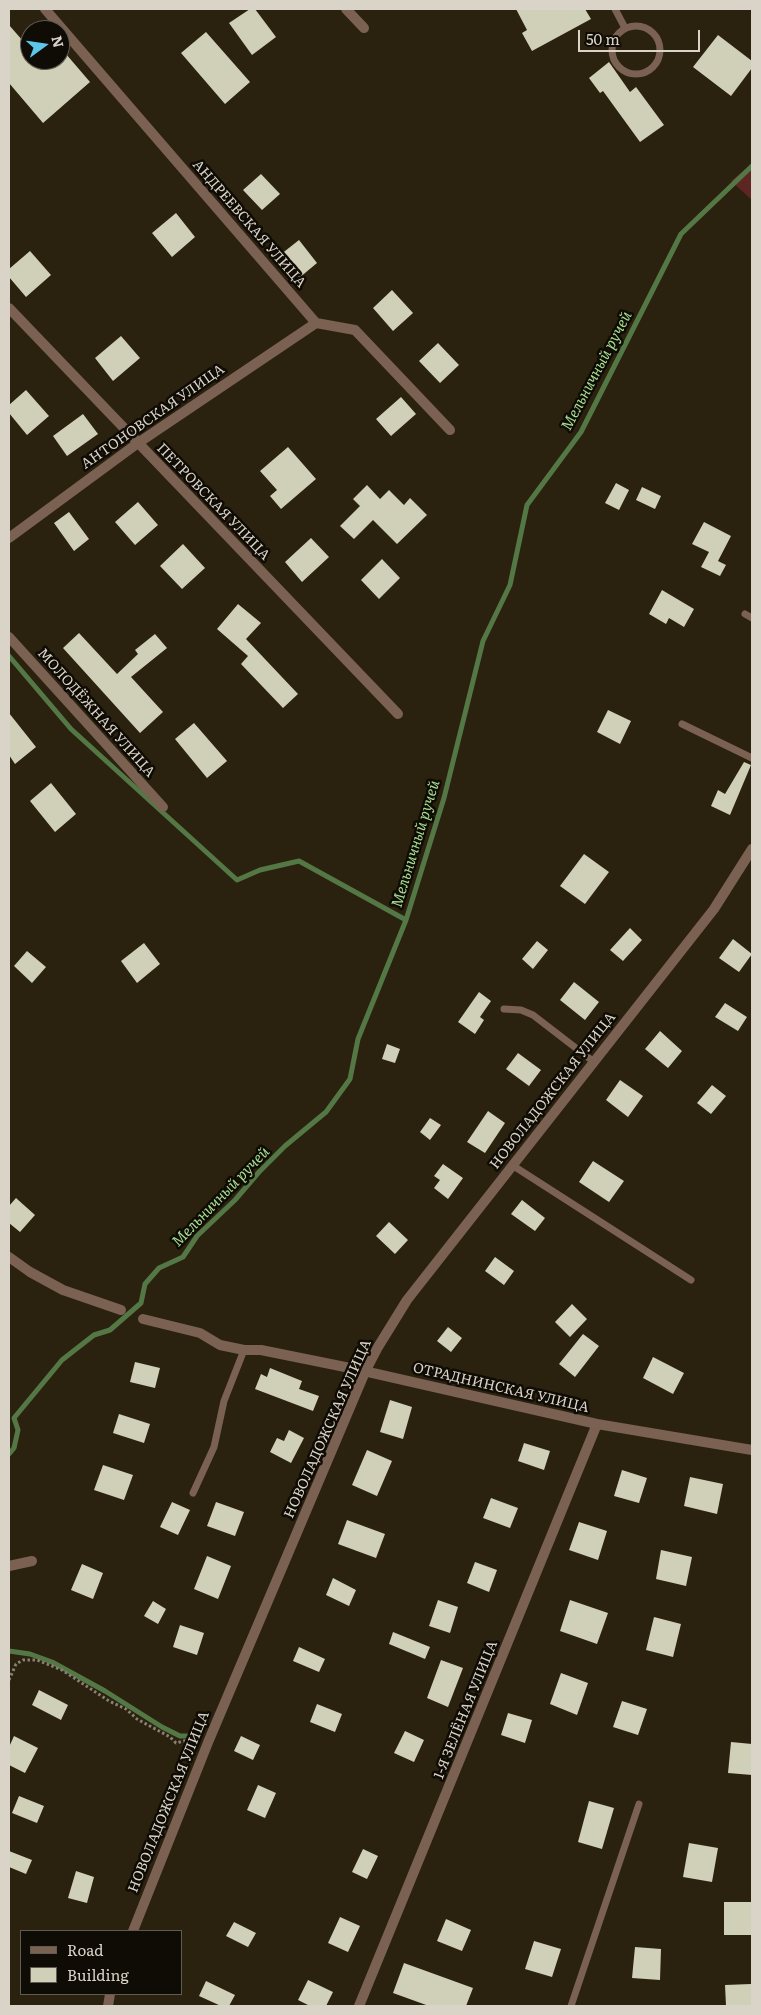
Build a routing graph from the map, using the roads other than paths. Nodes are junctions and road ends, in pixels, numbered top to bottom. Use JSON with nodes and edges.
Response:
{"nodes":[{"id":1,"x":45,"y":9,"type":"edge"},
{"id":2,"x":346,"y":9,"type":"edge"},
{"id":3,"x":615,"y":9,"type":"edge"},
{"id":4,"x":364,"y":28,"type":"dead end"},
{"id":5,"x":625,"y":28,"type":"junction"},
{"id":6,"x":9,"y":308,"type":"edge"},
{"id":7,"x":316,"y":323,"type":"junction"},
{"id":8,"x":450,"y":430,"type":"dead end"},
{"id":9,"x":138,"y":443,"type":"junction"},
{"id":10,"x":9,"y":538,"type":"edge"},
{"id":11,"x":745,"y":614,"type":"dead end"},
{"id":12,"x":752,"y":618,"type":"edge"},
{"id":13,"x":9,"y":638,"type":"edge"},
{"id":14,"x":398,"y":714,"type":"dead end"},
{"id":15,"x":682,"y":724,"type":"dead end"},
{"id":16,"x":752,"y":758,"type":"edge"},
{"id":17,"x":164,"y":807,"type":"dead end"},
{"id":18,"x":751,"y":856,"type":"edge"},
{"id":19,"x":504,"y":1009,"type":"dead end"},
{"id":20,"x":594,"y":1062,"type":"junction"},
{"id":21,"x":512,"y":1164,"type":"junction"},
{"id":22,"x":9,"y":1257,"type":"edge"},
{"id":23,"x":691,"y":1280,"type":"dead end"},
{"id":24,"x":121,"y":1310,"type":"dead end"},
{"id":25,"x":142,"y":1318,"type":"dead end"},
{"id":26,"x":244,"y":1350,"type":"junction"},
{"id":27,"x":365,"y":1372,"type":"junction"},
{"id":28,"x":597,"y":1424,"type":"junction"},
{"id":29,"x":752,"y":1450,"type":"edge"},
{"id":30,"x":193,"y":1493,"type":"dead end"},
{"id":31,"x":32,"y":1561,"type":"dead end"},
{"id":32,"x":9,"y":1566,"type":"edge"},
{"id":33,"x":639,"y":1804,"type":"dead end"},
{"id":34,"x":132,"y":1930,"type":"edge"},
{"id":35,"x":360,"y":2006,"type":"edge"},
{"id":36,"x":571,"y":2006,"type":"edge"}],
"edges":[{"from":1,"to":7,"type":"street","name":"АНДРЕЕВСКАЯ УЛИЦА"},
{"from":2,"to":4,"type":"street"},
{"from":3,"to":5,"type":"lane"},
{"from":5,"to":5,"type":"lane"},
{"from":6,"to":9,"type":"street","name":"ПЕТРОВСКАЯ УЛИЦА"},
{"from":7,"to":8,"type":"street"},
{"from":7,"to":9,"type":"street","name":"АНТОНОВСКАЯ УЛИЦА"},
{"from":9,"to":10,"type":"street","name":"АНТОНОВСКАЯ УЛИЦА"},
{"from":9,"to":14,"type":"street","name":"ПЕТРОВСКАЯ УЛИЦА"},
{"from":11,"to":12,"type":"lane"},
{"from":13,"to":17,"type":"street","name":"МОЛОДЁЖНАЯ УЛИЦА"},
{"from":15,"to":16,"type":"lane"},
{"from":18,"to":20,"type":"street","name":"НОВОЛАДОЖСКАЯ УЛИЦА"},
{"from":19,"to":20,"type":"lane"},
{"from":20,"to":21,"type":"street","name":"НОВОЛАДОЖСКАЯ УЛИЦА"},
{"from":21,"to":23,"type":"lane"},
{"from":21,"to":27,"type":"street","name":"НОВОЛАДОЖСКАЯ УЛИЦА"},
{"from":22,"to":24,"type":"street"},
{"from":25,"to":26,"type":"street","name":"ОТРАДНИНСКАЯ УЛИЦА"},
{"from":26,"to":27,"type":"street","name":"ОТРАДНИНСКАЯ УЛИЦА"},
{"from":26,"to":30,"type":"lane"},
{"from":27,"to":28,"type":"street","name":"ОТРАДНИНСКАЯ УЛИЦА"},
{"from":27,"to":34,"type":"street","name":"НОВОЛАДОЖСКАЯ УЛИЦА"},
{"from":28,"to":29,"type":"street","name":"ОТРАДНИНСКАЯ УЛИЦА"},
{"from":28,"to":35,"type":"street","name":"1-Я ЗЕЛЁНАЯ УЛИЦА"},
{"from":31,"to":32,"type":"street"},
{"from":33,"to":36,"type":"lane"}]}
